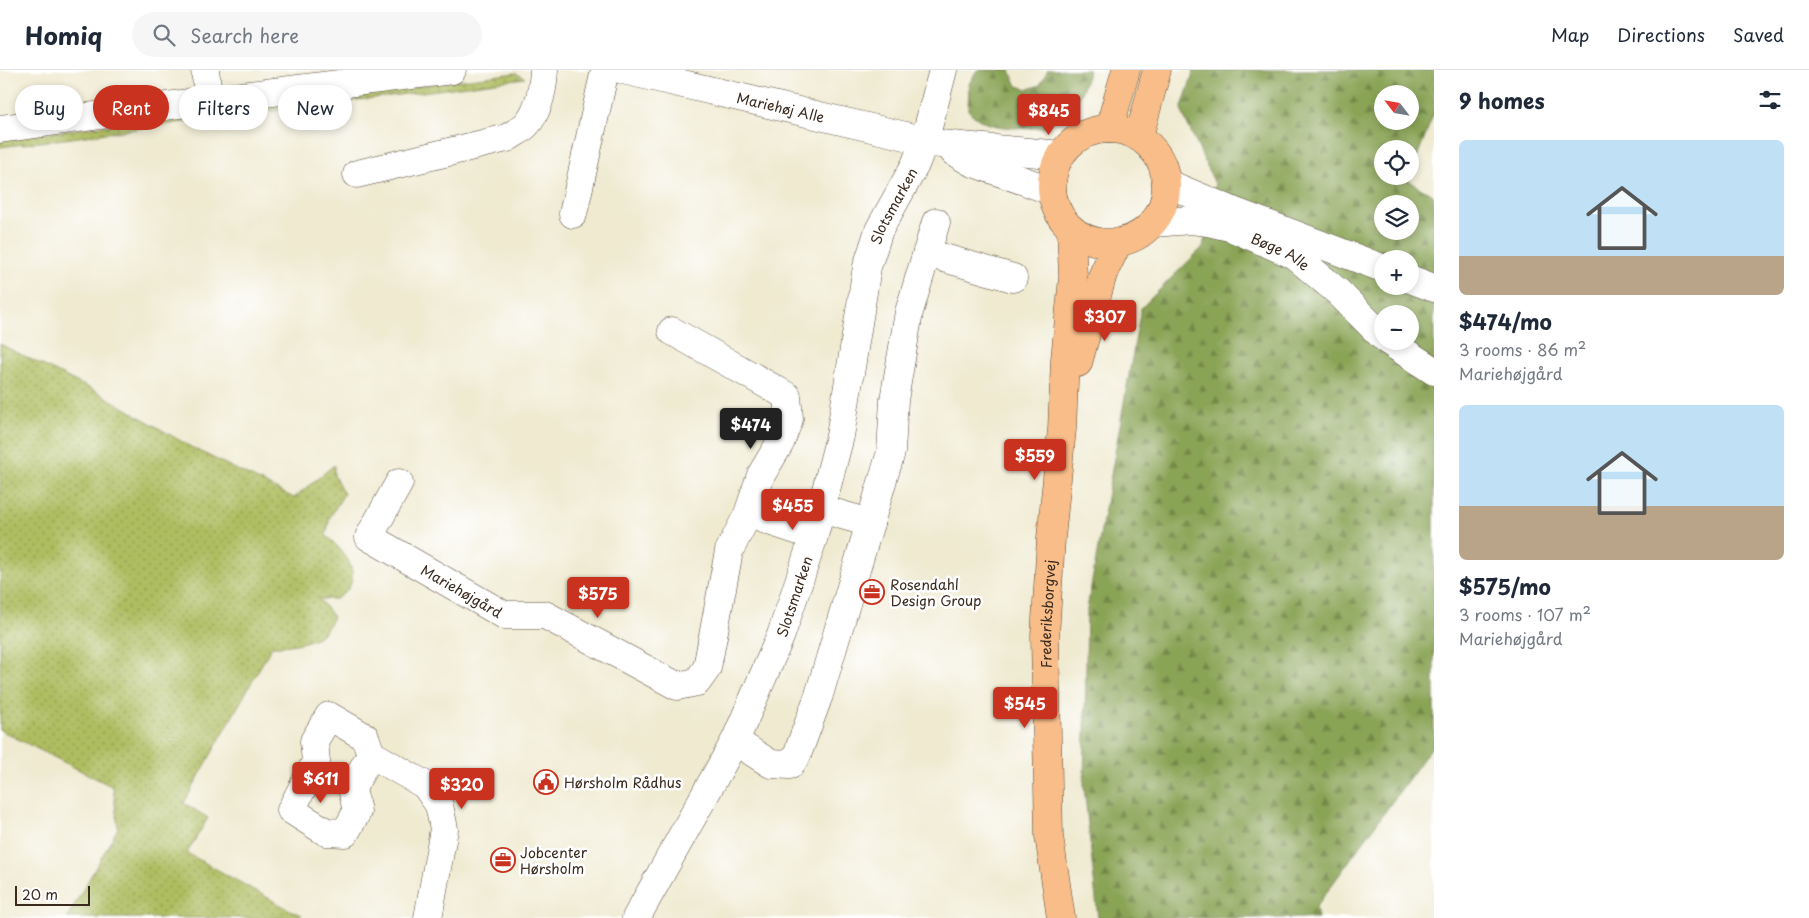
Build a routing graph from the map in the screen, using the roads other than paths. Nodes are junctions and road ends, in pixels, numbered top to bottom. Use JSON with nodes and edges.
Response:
{"nodes":[{"id":1,"x":205,"y":70,"type":"edge"},
{"id":2,"x":452,"y":70,"type":"edge"},
{"id":3,"x":544,"y":70,"type":"edge"},
{"id":4,"x":604,"y":70,"type":"edge"},
{"id":5,"x":623,"y":70,"type":"edge"},
{"id":6,"x":943,"y":70,"type":"edge"},
{"id":7,"x":1126,"y":70,"type":"edge"},
{"id":8,"x":1157,"y":70,"type":"edge"},
{"id":9,"x":320,"y":78,"type":"edge"},
{"id":10,"x":207,"y":85,"type":"edge"},
{"id":11,"x":268,"y":88,"type":"edge"},
{"id":12,"x":179,"y":104,"type":"edge"},
{"id":13,"x":0,"y":129,"type":"edge"},
{"id":14,"x":1109,"y":129,"type":"junction"},
{"id":15,"x":1138,"y":137,"type":"junction"},
{"id":16,"x":932,"y":141,"type":"junction"},
{"id":17,"x":1061,"y":155,"type":"junction"},
{"id":18,"x":356,"y":174,"type":"dead end"},
{"id":19,"x":1166,"y":183,"type":"junction"},
{"id":20,"x":1052,"y":191,"type":"junction"},
{"id":21,"x":573,"y":214,"type":"dead end"},
{"id":22,"x":936,"y":222,"type":"dead end"},
{"id":23,"x":1153,"y":223,"type":"junction"},
{"id":24,"x":1071,"y":229,"type":"junction"},
{"id":25,"x":1118,"y":243,"type":"junction"},
{"id":26,"x":927,"y":253,"type":"junction"},
{"id":27,"x":1374,"y":265,"type":"edge"},
{"id":28,"x":1014,"y":278,"type":"dead end"},
{"id":29,"x":1419,"y":282,"type":"edge"},
{"id":30,"x":1434,"y":288,"type":"edge"},
{"id":31,"x":1374,"y":328,"type":"edge"},
{"id":32,"x":672,"y":331,"type":"dead end"},
{"id":33,"x":1402,"y":350,"type":"edge"},
{"id":34,"x":1434,"y":370,"type":"edge"},
{"id":35,"x":1062,"y":430,"type":"junction"},
{"id":36,"x":399,"y":483,"type":"dead end"},
{"id":37,"x":821,"y":509,"type":"junction"},
{"id":38,"x":748,"y":514,"type":"junction"},
{"id":39,"x":870,"y":523,"type":"junction"},
{"id":40,"x":814,"y":536,"type":"junction"},
{"id":41,"x":735,"y":741,"type":"junction"},
{"id":42,"x":371,"y":754,"type":"dead end"},
{"id":43,"x":428,"y":918,"type":"edge"},
{"id":44,"x":636,"y":918,"type":"edge"},
{"id":45,"x":1061,"y":918,"type":"edge"}],
"edges":[{"from":1,"to":10,"type":"street"},
{"from":2,"to":9,"type":"street"},
{"from":3,"to":18,"type":"street"},
{"from":4,"to":21,"type":"street"},
{"from":5,"to":16,"type":"street","name":"Mariehøj Alle"},
{"from":6,"to":16,"type":"street","name":"Slotsmarken"},
{"from":7,"to":14,"type":"main road"},
{"from":8,"to":15,"type":"main road"},
{"from":9,"to":11,"type":"street"},
{"from":12,"to":13,"type":"street"},
{"from":14,"to":15,"type":"main road"},
{"from":14,"to":17,"type":"main road"},
{"from":15,"to":19,"type":"main road"},
{"from":16,"to":17,"type":"street","name":"Mariehøj Alle"},
{"from":16,"to":20,"type":"street","name":"Mariehøj Alle"},
{"from":16,"to":37,"type":"street","name":"Slotsmarken"},
{"from":17,"to":20,"type":"main road"},
{"from":19,"to":23,"type":"main road"},
{"from":19,"to":27,"type":"street","name":"Bøge Alle"},
{"from":20,"to":24,"type":"main road"},
{"from":22,"to":26,"type":"street"},
{"from":23,"to":25,"type":"main road"},
{"from":23,"to":31,"type":"street","name":"Bøge Alle"},
{"from":24,"to":25,"type":"main road"},
{"from":24,"to":35,"type":"main road","name":"Frederiksborgvej"},
{"from":25,"to":35,"type":"main road","name":"Frederiksborgvej"},
{"from":26,"to":28,"type":"street"},
{"from":26,"to":39,"type":"street"},
{"from":29,"to":30,"type":"street"},
{"from":32,"to":38,"type":"street","name":"Mariehøjgård"},
{"from":33,"to":34,"type":"street"},
{"from":35,"to":45,"type":"main road","name":"Frederiksborgvej"},
{"from":36,"to":38,"type":"street","name":"Mariehøjgård"},
{"from":37,"to":39,"type":"street"},
{"from":37,"to":40,"type":"street","name":"Slotsmarken"},
{"from":38,"to":40,"type":"street"},
{"from":39,"to":41,"type":"street"},
{"from":40,"to":41,"type":"street","name":"Slotsmarken"},
{"from":41,"to":44,"type":"street","name":"Slotsmarken"},
{"from":42,"to":43,"type":"street"}]}
